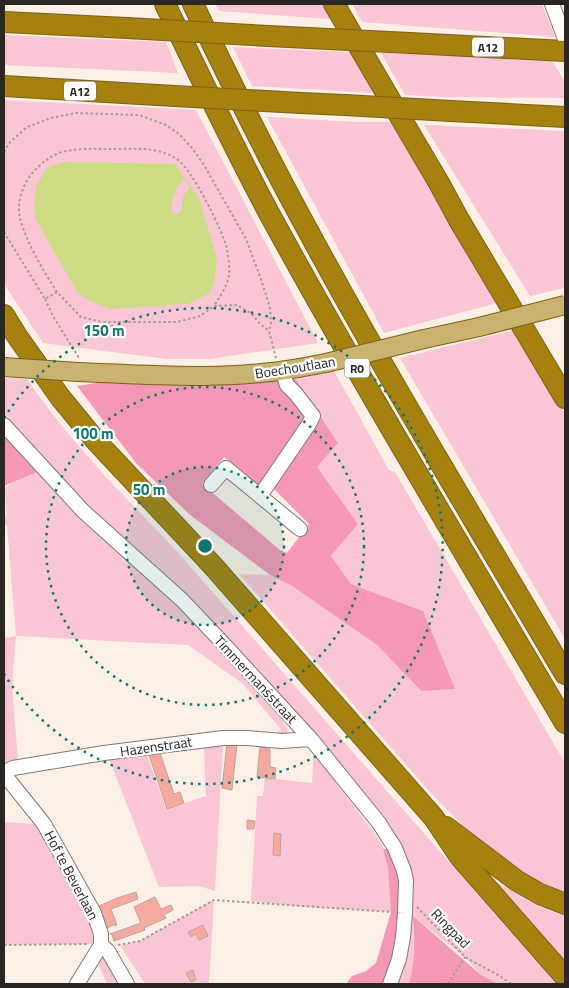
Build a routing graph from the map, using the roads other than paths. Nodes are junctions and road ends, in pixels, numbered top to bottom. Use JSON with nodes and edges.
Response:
{"nodes":[{"id":1,"x":165,"y":4,"type":"edge"},
{"id":2,"x":193,"y":4,"type":"edge"},
{"id":3,"x":334,"y":4,"type":"edge"},
{"id":4,"x":552,"y":4,"type":"edge"},
{"id":5,"x":4,"y":22,"type":"edge"},
{"id":6,"x":565,"y":39,"type":"edge"},
{"id":7,"x":565,"y":51,"type":"edge"},
{"id":8,"x":4,"y":86,"type":"edge"},
{"id":9,"x":565,"y":117,"type":"edge"},
{"id":10,"x":439,"y":183,"type":"junction"},
{"id":11,"x":565,"y":305,"type":"edge"},
{"id":12,"x":4,"y":315,"type":"edge"},
{"id":13,"x":286,"y":366,"type":"junction"},
{"id":14,"x":4,"y":367,"type":"edge"},
{"id":15,"x":565,"y":371,"type":"edge"},
{"id":16,"x":565,"y":398,"type":"edge"},
{"id":17,"x":4,"y":426,"type":"edge"},
{"id":18,"x":211,"y":485,"type":"dead end"},
{"id":19,"x":260,"y":496,"type":"junction"},
{"id":20,"x":300,"y":529,"type":"dead end"},
{"id":21,"x":565,"y":674,"type":"edge"},
{"id":22,"x":565,"y":724,"type":"edge"},
{"id":23,"x":311,"y":739,"type":"junction"},
{"id":24,"x":4,"y":773,"type":"edge"},
{"id":25,"x":434,"y":818,"type":"junction"},
{"id":26,"x":565,"y":904,"type":"edge"},
{"id":27,"x":101,"y":945,"type":"junction"},
{"id":28,"x":565,"y":977,"type":"edge"},
{"id":29,"x":77,"y":984,"type":"edge"},
{"id":30,"x":127,"y":984,"type":"edge"},
{"id":31,"x":390,"y":984,"type":"edge"}],
"edges":[{"from":1,"to":22,"type":"highway","number":"R0"},
{"from":2,"to":21,"type":"highway","number":"R0"},
{"from":3,"to":10,"type":"highway"},
{"from":4,"to":6,"type":"street"},
{"from":5,"to":7,"type":"highway","number":"A12","bridge":true},
{"from":8,"to":9,"type":"highway","number":"A12","bridge":true},
{"from":10,"to":15,"type":"highway"},
{"from":10,"to":16,"type":"highway"},
{"from":11,"to":13,"type":"main road","name":"Boechoutlaan","bridge":true},
{"from":12,"to":25,"type":"highway"},
{"from":13,"to":14,"type":"main road","name":"Boechoutlaan","bridge":true},
{"from":13,"to":19,"type":"street"},
{"from":17,"to":23,"type":"street","name":"Timmermansstraat"},
{"from":18,"to":19,"type":"street"},
{"from":19,"to":20,"type":"street"},
{"from":23,"to":24,"type":"street","name":"Hazenstraat"},
{"from":23,"to":31,"type":"street","name":"Timmermansstraat"},
{"from":24,"to":27,"type":"street","name":"Hof te Beverlaan"},
{"from":25,"to":26,"type":"highway"},
{"from":25,"to":28,"type":"highway"},
{"from":27,"to":29,"type":"street"},
{"from":27,"to":30,"type":"street"}]}
